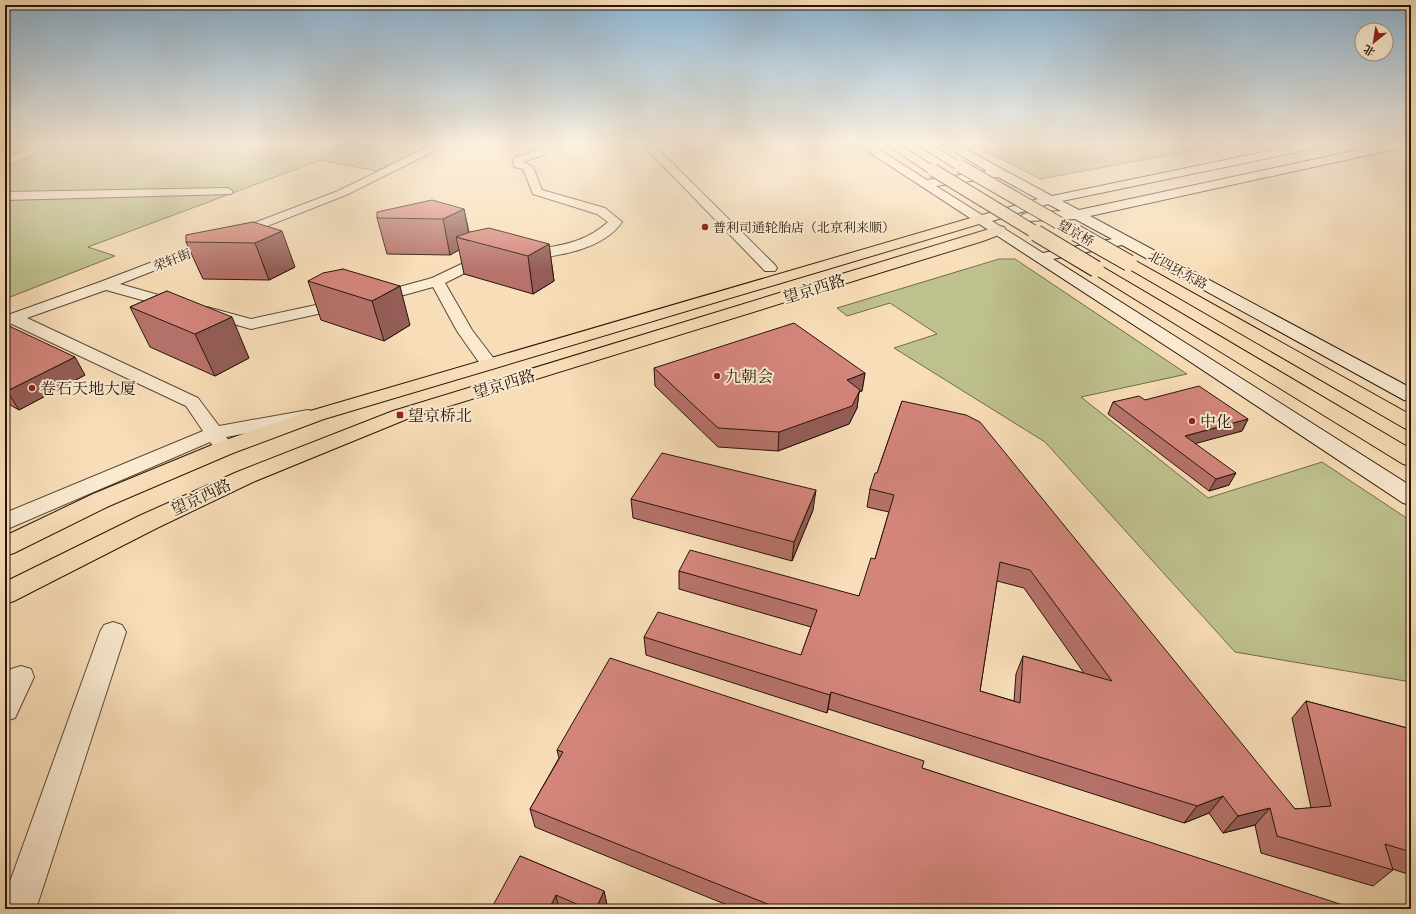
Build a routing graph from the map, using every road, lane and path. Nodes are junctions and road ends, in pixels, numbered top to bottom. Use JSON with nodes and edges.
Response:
{"nodes":[{"id":1,"x":357,"y":186,"type":"edge"},
{"id":2,"x":535,"y":186,"type":"edge"},
{"id":3,"x":688,"y":186,"type":"edge"},
{"id":4,"x":928,"y":186,"type":"edge"},
{"id":5,"x":931,"y":186,"type":"edge"},
{"id":6,"x":959,"y":186,"type":"edge"},
{"id":7,"x":994,"y":186,"type":"edge"},
{"id":8,"x":1022,"y":186,"type":"edge"},
{"id":9,"x":1074,"y":186,"type":"edge"},
{"id":10,"x":1119,"y":186,"type":"edge"},
{"id":11,"x":1161,"y":186,"type":"edge"},
{"id":12,"x":1198,"y":186,"type":"edge"},
{"id":13,"x":227,"y":192,"type":"dead end"},
{"id":14,"x":1034,"y":192,"type":"junction"},
{"id":15,"x":5,"y":196,"type":"edge"},
{"id":16,"x":1049,"y":200,"type":"junction"},
{"id":17,"x":1014,"y":209,"type":"junction"},
{"id":18,"x":1069,"y":211,"type":"junction"},
{"id":19,"x":1028,"y":217,"type":"junction"},
{"id":20,"x":981,"y":219,"type":"junction"},
{"id":21,"x":999,"y":230,"type":"junction"},
{"id":22,"x":1125,"y":242,"type":"junction"},
{"id":23,"x":1038,"y":256,"type":"junction"},
{"id":24,"x":1129,"y":263,"type":"joint"},
{"id":25,"x":770,"y":268,"type":"dead end"},
{"id":26,"x":437,"y":281,"type":"junction"},
{"id":27,"x":105,"y":286,"type":"junction"},
{"id":28,"x":9,"y":320,"type":"edge"},
{"id":29,"x":489,"y":364,"type":"junction"},
{"id":30,"x":1411,"y":396,"type":"edge"},
{"id":31,"x":317,"y":415,"type":"joint"},
{"id":32,"x":1411,"y":424,"type":"edge"},
{"id":33,"x":219,"y":441,"type":"junction"},
{"id":34,"x":1411,"y":459,"type":"edge"},
{"id":35,"x":1411,"y":498,"type":"edge"},
{"id":36,"x":5,"y":522,"type":"edge"},
{"id":37,"x":5,"y":547,"type":"edge"},
{"id":38,"x":5,"y":594,"type":"edge"},
{"id":39,"x":113,"y":632,"type":"dead end"},
{"id":40,"x":21,"y":677,"type":"dead end"},
{"id":41,"x":5,"y":709,"type":"edge"},
{"id":42,"x":19,"y":909,"type":"edge"}],
"edges":[{"from":1,"to":27,"type":"street","name":"荣轩街"},
{"from":2,"to":26,"type":"street"},
{"from":3,"to":25,"type":"street"},
{"from":4,"to":20,"type":"street"},
{"from":5,"to":17,"type":"street"},
{"from":6,"to":34,"type":"main road","name":"望京桥","bridge":true},
{"from":7,"to":24,"type":"main road","name":"望京桥","bridge":true},
{"from":8,"to":14,"type":"street","name":"北四环东路"},
{"from":9,"to":14,"type":"street"},
{"from":10,"to":16,"type":"street"},
{"from":11,"to":18,"type":"street"},
{"from":12,"to":18,"type":"street"},
{"from":13,"to":15,"type":"street"},
{"from":14,"to":16,"type":"street","name":"北四环东路"},
{"from":14,"to":17,"type":"street"},
{"from":16,"to":17,"type":"street"},
{"from":16,"to":18,"type":"street","name":"北四环东路"},
{"from":17,"to":19,"type":"street"},
{"from":17,"to":20,"type":"street"},
{"from":18,"to":19,"type":"street"},
{"from":18,"to":22,"type":"street","name":"北四环东路"},
{"from":19,"to":21,"type":"street"},
{"from":19,"to":22,"type":"street"},
{"from":20,"to":21,"type":"street"},
{"from":20,"to":29,"type":"main road","name":"望京西路"},
{"from":21,"to":23,"type":"street"},
{"from":21,"to":38,"type":"main road","name":"望京西路"},
{"from":22,"to":23,"type":"street"},
{"from":22,"to":30,"type":"street","name":"北四环东路"},
{"from":23,"to":35,"type":"street"},
{"from":24,"to":32,"type":"main road","name":"北四环东路"},
{"from":26,"to":27,"type":"street"},
{"from":26,"to":29,"type":"street"},
{"from":27,"to":28,"type":"street","name":"荣轩街"},
{"from":28,"to":33,"type":"street"},
{"from":29,"to":31,"type":"main road","name":"望京西路"},
{"from":31,"to":33,"type":"street"},
{"from":33,"to":36,"type":"street"},
{"from":33,"to":37,"type":"main road"},
{"from":39,"to":42,"type":"street"},
{"from":40,"to":41,"type":"street"}]}
